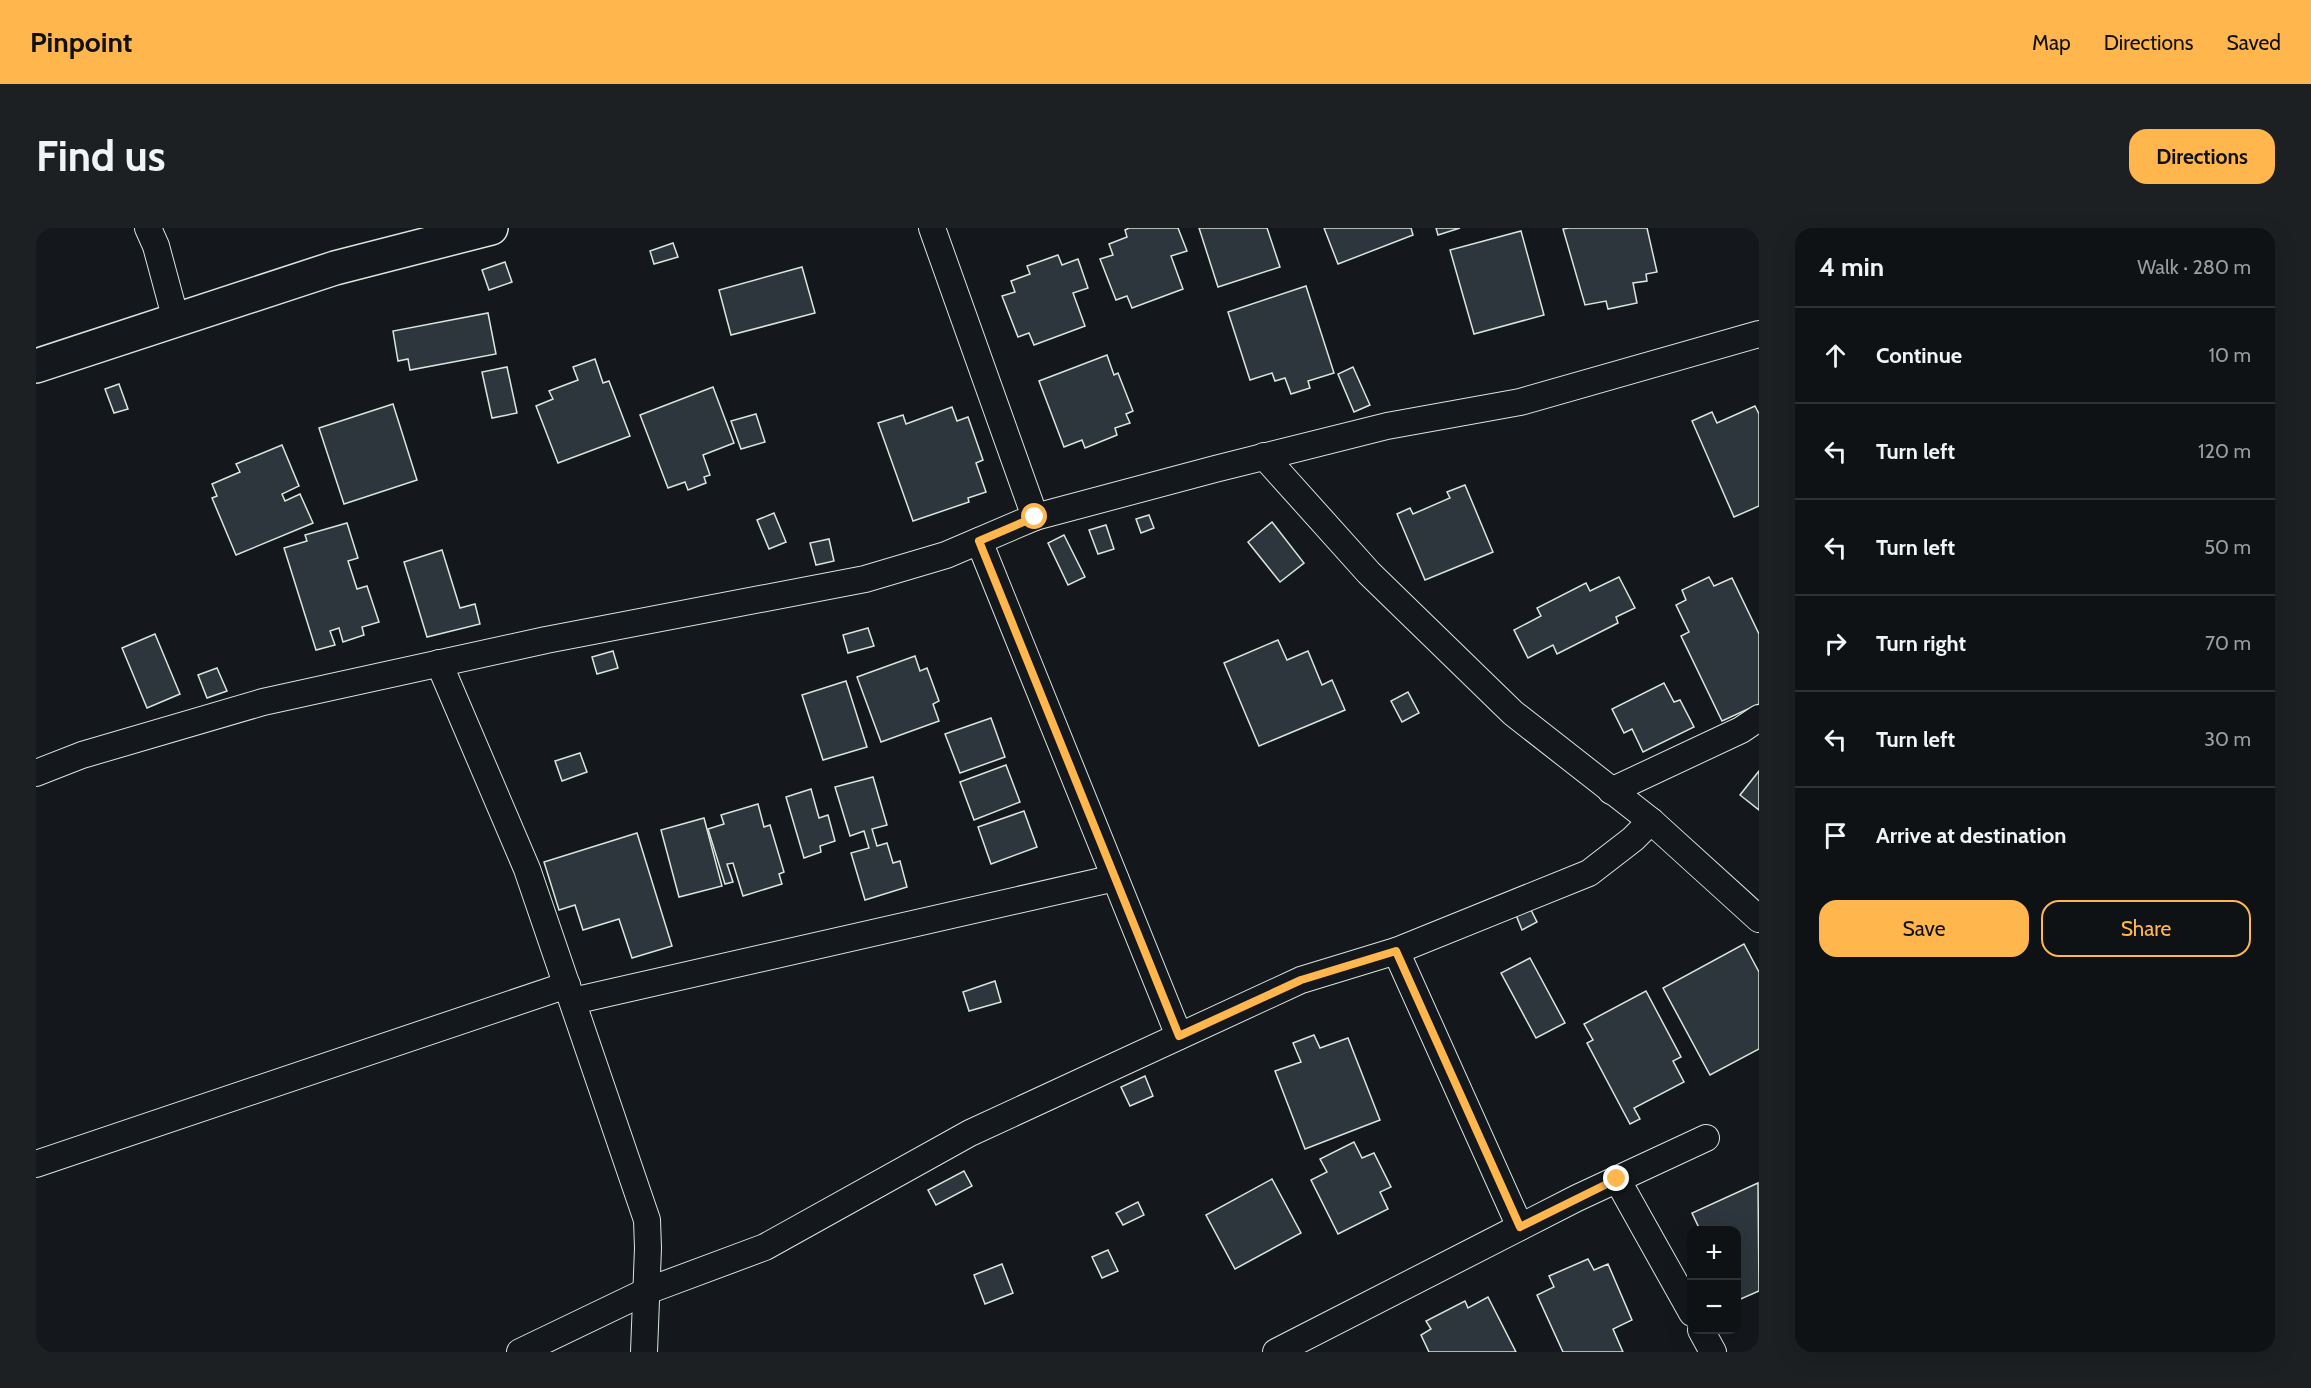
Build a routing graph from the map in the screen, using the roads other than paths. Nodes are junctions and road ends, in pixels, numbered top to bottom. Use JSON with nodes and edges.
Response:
{"nodes":[{"id":1,"x":148,"y":228,"type":"edge"},
{"id":2,"x":491,"y":228,"type":"edge"},
{"id":3,"x":932,"y":228,"type":"edge"},
{"id":4,"x":176,"y":320,"type":"junction"},
{"id":5,"x":1759,"y":333,"type":"edge"},
{"id":6,"x":36,"y":366,"type":"edge"},
{"id":7,"x":1264,"y":456,"type":"junction"},
{"id":8,"x":1035,"y":517,"type":"junction"},
{"id":9,"x":979,"y":541,"type":"junction"},
{"id":10,"x":439,"y":663,"type":"junction"},
{"id":11,"x":1759,"y":718,"type":"edge"},
{"id":12,"x":36,"y":773,"type":"edge"},
{"id":13,"x":1611,"y":791,"type":"junction"},
{"id":14,"x":1651,"y":821,"type":"junction"},
{"id":15,"x":1115,"y":878,"type":"junction"},
{"id":16,"x":1759,"y":919,"type":"edge"},
{"id":17,"x":1396,"y":951,"type":"junction"},
{"id":18,"x":570,"y":993,"type":"junction"},
{"id":19,"x":1179,"y":1036,"type":"junction"},
{"id":20,"x":1706,"y":1138,"type":"dead end"},
{"id":21,"x":36,"y":1164,"type":"edge"},
{"id":22,"x":1617,"y":1179,"type":"junction"},
{"id":23,"x":1520,"y":1227,"type":"junction"},
{"id":24,"x":647,"y":1291,"type":"junction"},
{"id":25,"x":1687,"y":1304,"type":"edge"},
{"id":26,"x":1704,"y":1334,"type":"edge"},
{"id":27,"x":520,"y":1352,"type":"edge"},
{"id":28,"x":644,"y":1352,"type":"edge"},
{"id":29,"x":1276,"y":1352,"type":"edge"},
{"id":30,"x":1713,"y":1352,"type":"edge"}],
"edges":[{"from":1,"to":4,"type":"street"},
{"from":2,"to":4,"type":"main road"},
{"from":3,"to":8,"type":"street"},
{"from":4,"to":6,"type":"main road"},
{"from":5,"to":7,"type":"street"},
{"from":7,"to":8,"type":"street"},
{"from":7,"to":13,"type":"street"},
{"from":8,"to":9,"type":"street"},
{"from":9,"to":10,"type":"street"},
{"from":9,"to":15,"type":"street"},
{"from":10,"to":12,"type":"street"},
{"from":10,"to":18,"type":"street"},
{"from":11,"to":13,"type":"street"},
{"from":13,"to":14,"type":"street"},
{"from":14,"to":16,"type":"street"},
{"from":14,"to":17,"type":"street"},
{"from":15,"to":18,"type":"street"},
{"from":15,"to":19,"type":"street"},
{"from":17,"to":19,"type":"street"},
{"from":17,"to":23,"type":"street"},
{"from":18,"to":21,"type":"street"},
{"from":18,"to":24,"type":"street"},
{"from":19,"to":24,"type":"street"},
{"from":20,"to":22,"type":"street"},
{"from":22,"to":23,"type":"street"},
{"from":22,"to":25,"type":"street"},
{"from":23,"to":29,"type":"street"},
{"from":24,"to":27,"type":"street"},
{"from":24,"to":28,"type":"street"},
{"from":26,"to":30,"type":"street"}]}
